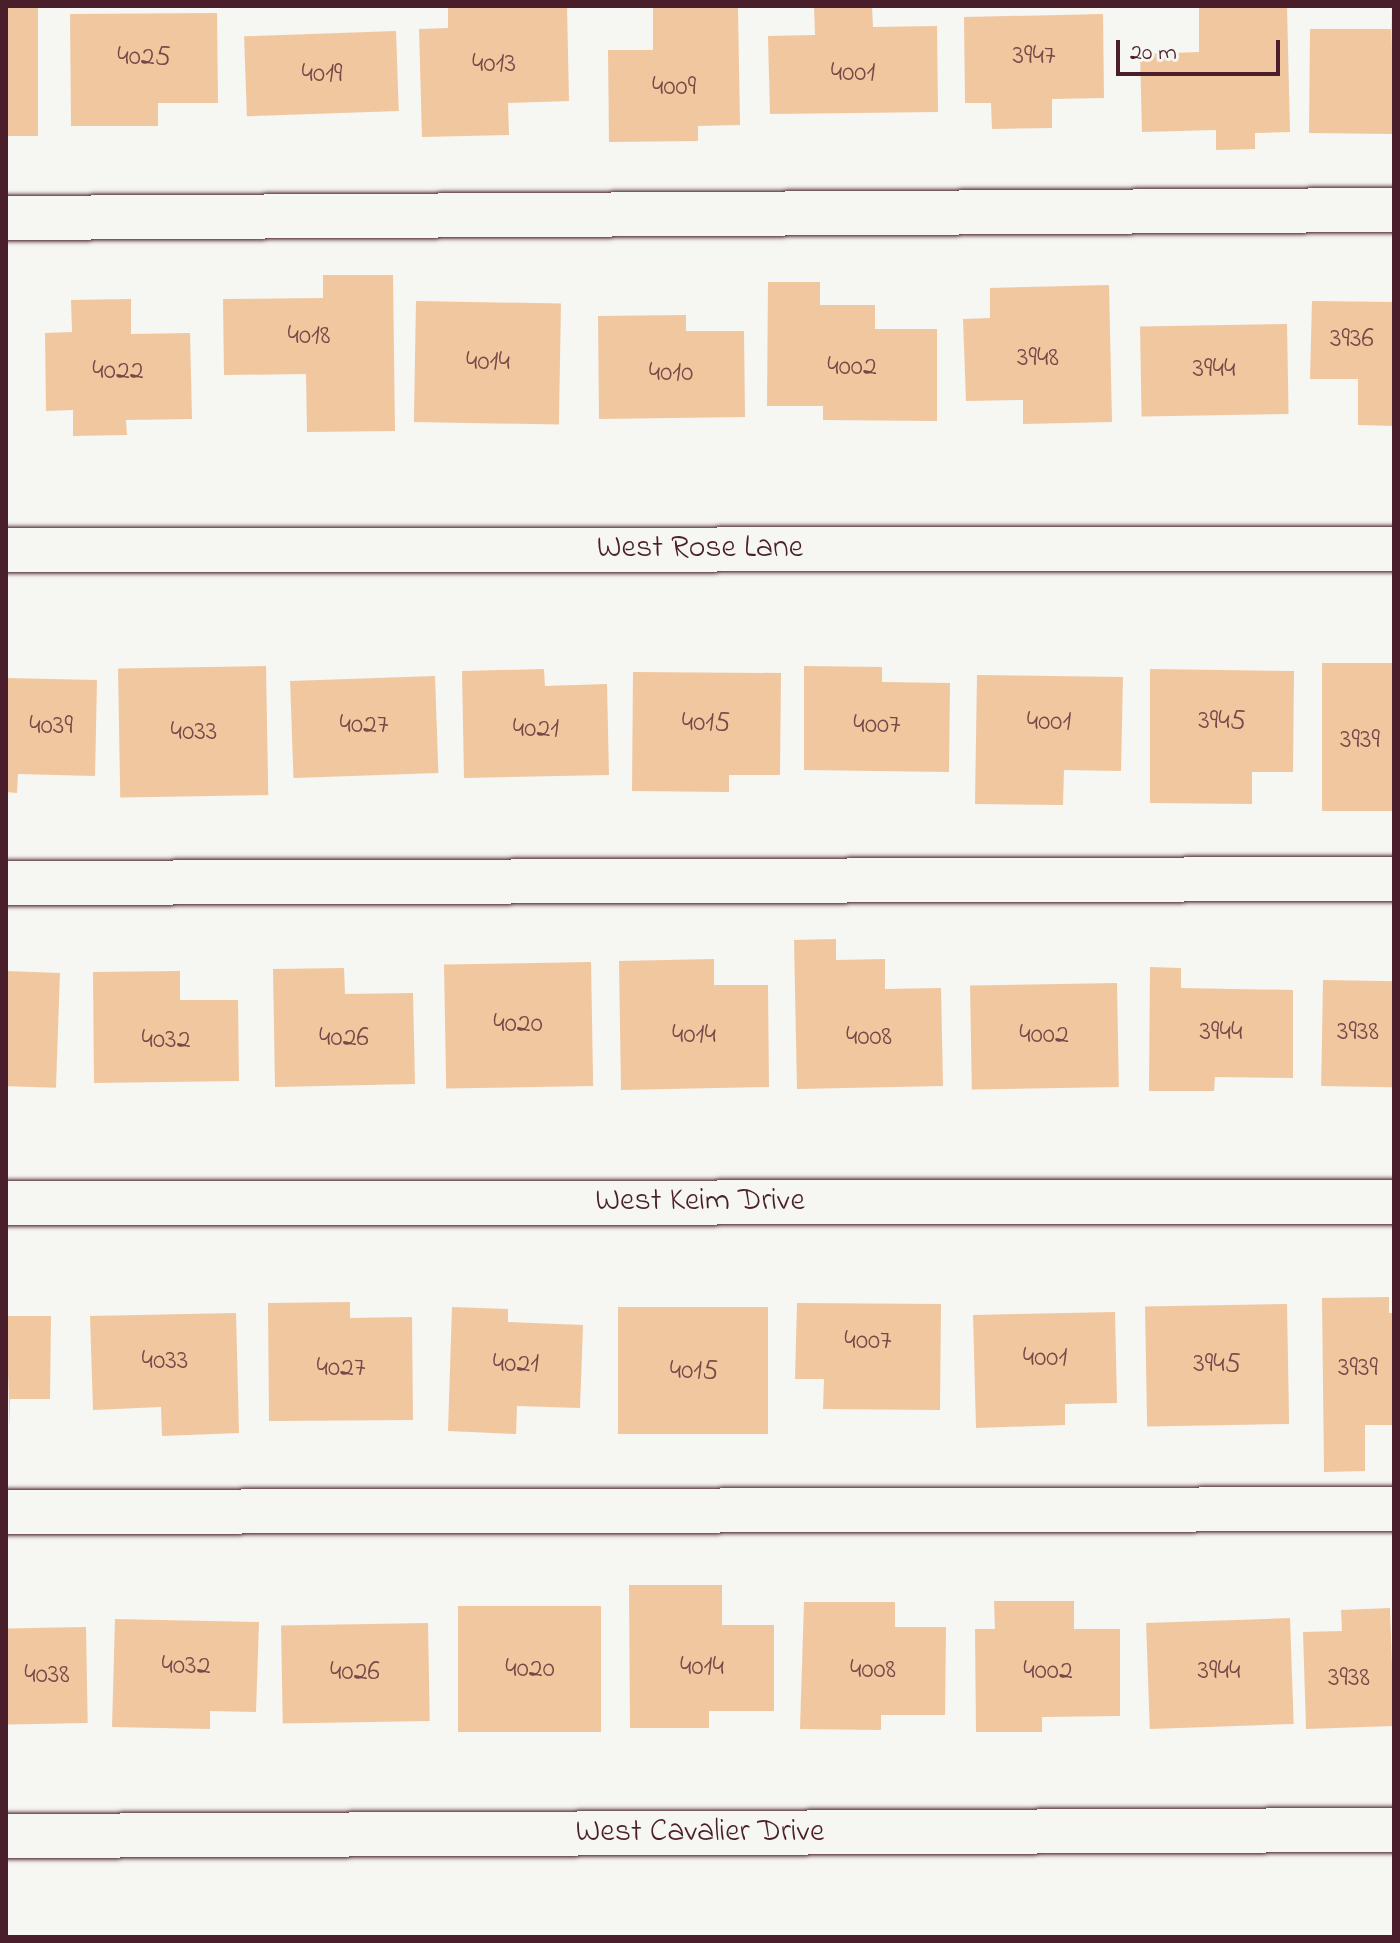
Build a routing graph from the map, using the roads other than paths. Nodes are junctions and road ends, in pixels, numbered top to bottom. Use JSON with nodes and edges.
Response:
{"nodes":[{"id":1,"x":1394,"y":210,"type":"edge"},
{"id":2,"x":6,"y":218,"type":"edge"},
{"id":3,"x":1394,"y":549,"type":"edge"},
{"id":4,"x":6,"y":550,"type":"edge"},
{"id":5,"x":1394,"y":879,"type":"edge"},
{"id":6,"x":6,"y":883,"type":"edge"},
{"id":7,"x":1394,"y":1202,"type":"edge"},
{"id":8,"x":6,"y":1203,"type":"edge"},
{"id":9,"x":1394,"y":1509,"type":"edge"},
{"id":10,"x":6,"y":1512,"type":"edge"},
{"id":11,"x":1394,"y":1830,"type":"edge"},
{"id":12,"x":6,"y":1836,"type":"edge"}],
"edges":[{"from":1,"to":2,"type":"street"},
{"from":3,"to":4,"type":"street","name":"West Rose Lane"},
{"from":5,"to":6,"type":"street"},
{"from":7,"to":8,"type":"street","name":"West Keim Drive"},
{"from":9,"to":10,"type":"street"},
{"from":11,"to":12,"type":"street","name":"West Cavalier Drive"}]}
